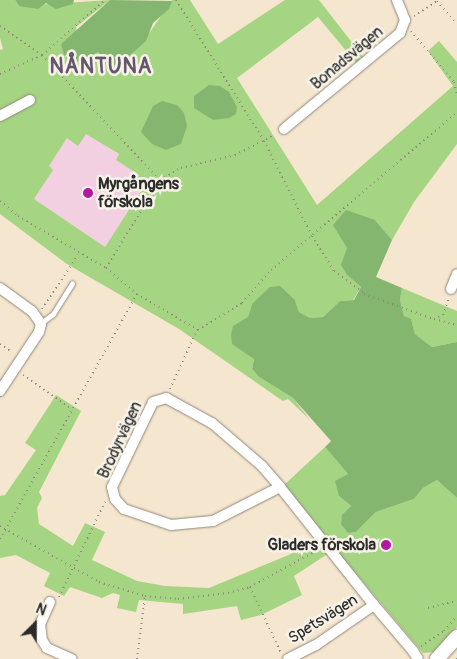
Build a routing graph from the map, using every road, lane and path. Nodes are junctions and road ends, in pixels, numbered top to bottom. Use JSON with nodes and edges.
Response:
{"nodes":[{"id":1,"x":105,"y":0,"type":"edge"},
{"id":2,"x":176,"y":0,"type":"edge"},
{"id":3,"x":397,"y":0,"type":"edge"},
{"id":4,"x":437,"y":0,"type":"edge"},
{"id":5,"x":405,"y":21,"type":"junction"},
{"id":6,"x":457,"y":24,"type":"edge"},
{"id":7,"x":0,"y":26,"type":"edge"},
{"id":8,"x":42,"y":55,"type":"junction"},
{"id":9,"x":0,"y":74,"type":"edge"},
{"id":10,"x":457,"y":95,"type":"edge"},
{"id":11,"x":30,"y":100,"type":"dead end"},
{"id":12,"x":457,"y":112,"type":"edge"},
{"id":13,"x":0,"y":116,"type":"edge"},
{"id":14,"x":284,"y":129,"type":"joint"},
{"id":15,"x":264,"y":141,"type":"junction"},
{"id":16,"x":160,"y":180,"type":"junction"},
{"id":17,"x":0,"y":201,"type":"edge"},
{"id":18,"x":312,"y":236,"type":"junction"},
{"id":19,"x":79,"y":254,"type":"junction"},
{"id":20,"x":106,"y":268,"type":"junction"},
{"id":21,"x":457,"y":274,"type":"edge"},
{"id":22,"x":72,"y":283,"type":"dead end"},
{"id":23,"x":0,"y":288,"type":"edge"},
{"id":24,"x":451,"y":289,"type":"joint"},
{"id":25,"x":137,"y":294,"type":"junction"},
{"id":26,"x":434,"y":319,"type":"junction"},
{"id":27,"x":38,"y":320,"type":"junction"},
{"id":28,"x":457,"y":325,"type":"edge"},
{"id":29,"x":198,"y":330,"type":"junction"},
{"id":30,"x":0,"y":344,"type":"edge"},
{"id":31,"x":22,"y":359,"type":"junction"},
{"id":32,"x":15,"y":369,"type":"junction"},
{"id":33,"x":0,"y":391,"type":"edge"},
{"id":34,"x":166,"y":398,"type":"junction"},
{"id":35,"x":73,"y":410,"type":"junction"},
{"id":36,"x":112,"y":487,"type":"junction"},
{"id":37,"x":280,"y":487,"type":"junction"},
{"id":38,"x":0,"y":526,"type":"edge"},
{"id":39,"x":6,"y":530,"type":"junction"},
{"id":40,"x":0,"y":539,"type":"edge"},
{"id":41,"x":325,"y":544,"type":"junction"},
{"id":42,"x":73,"y":569,"type":"junction"},
{"id":43,"x":250,"y":587,"type":"junction"},
{"id":44,"x":144,"y":596,"type":"junction"},
{"id":45,"x":457,"y":601,"type":"edge"},
{"id":46,"x":50,"y":602,"type":"joint"},
{"id":47,"x":374,"y":605,"type":"junction"},
{"id":48,"x":428,"y":608,"type":"dead end"},
{"id":49,"x":457,"y":616,"type":"edge"},
{"id":50,"x":457,"y":637,"type":"edge"},
{"id":51,"x":416,"y":655,"type":"edge"},
{"id":52,"x":72,"y":659,"type":"edge"},
{"id":53,"x":137,"y":659,"type":"edge"},
{"id":54,"x":283,"y":659,"type":"edge"},
{"id":55,"x":288,"y":659,"type":"edge"},
{"id":56,"x":437,"y":659,"type":"edge"}],
"edges":[{"from":1,"to":8,"type":"path"},
{"from":2,"to":15,"type":"path"},
{"from":3,"to":5,"type":"street"},
{"from":4,"to":5,"type":"path"},
{"from":4,"to":6,"type":"path"},
{"from":5,"to":10,"type":"path"},
{"from":5,"to":14,"type":"street","name":"Bonadsvägen"},
{"from":7,"to":8,"type":"path"},
{"from":8,"to":9,"type":"path"},
{"from":8,"to":16,"type":"path"},
{"from":11,"to":13,"type":"street"},
{"from":12,"to":18,"type":"path"},
{"from":14,"to":15,"type":"path"},
{"from":15,"to":16,"type":"path"},
{"from":15,"to":18,"type":"path"},
{"from":16,"to":20,"type":"path"},
{"from":17,"to":19,"type":"path"},
{"from":18,"to":26,"type":"path"},
{"from":18,"to":29,"type":"path"},
{"from":19,"to":20,"type":"path"},
{"from":19,"to":27,"type":"path"},
{"from":20,"to":25,"type":"path"},
{"from":21,"to":24,"type":"street"},
{"from":22,"to":27,"type":"lane"},
{"from":23,"to":27,"type":"street"},
{"from":24,"to":26,"type":"path"},
{"from":25,"to":29,"type":"path"},
{"from":25,"to":35,"type":"path"},
{"from":26,"to":28,"type":"path"},
{"from":27,"to":31,"type":"street"},
{"from":29,"to":34,"type":"path"},
{"from":30,"to":31,"type":"path"},
{"from":31,"to":32,"type":"street"},
{"from":32,"to":33,"type":"street"},
{"from":32,"to":35,"type":"path"},
{"from":34,"to":36,"type":"street","name":"Brodyrvägen"},
{"from":34,"to":37,"type":"street","name":"Brodyrvägen"},
{"from":35,"to":39,"type":"path"},
{"from":36,"to":37,"type":"street","name":"Brodyrvägen"},
{"from":36,"to":42,"type":"path"},
{"from":37,"to":41,"type":"street","name":"Brodyrvägen"},
{"from":38,"to":39,"type":"path"},
{"from":39,"to":40,"type":"path"},
{"from":39,"to":42,"type":"path"},
{"from":41,"to":43,"type":"path"},
{"from":41,"to":47,"type":"street","name":"Brodyrvägen"},
{"from":42,"to":44,"type":"path"},
{"from":42,"to":46,"type":"path"},
{"from":43,"to":44,"type":"path"},
{"from":43,"to":54,"type":"path"},
{"from":44,"to":53,"type":"path"},
{"from":45,"to":48,"type":"path"},
{"from":46,"to":52,"type":"street"},
{"from":47,"to":51,"type":"street","name":"Brodyrvägen"},
{"from":47,"to":55,"type":"street","name":"Spetsvägen"},
{"from":49,"to":51,"type":"path"},
{"from":50,"to":56,"type":"street"}]}
